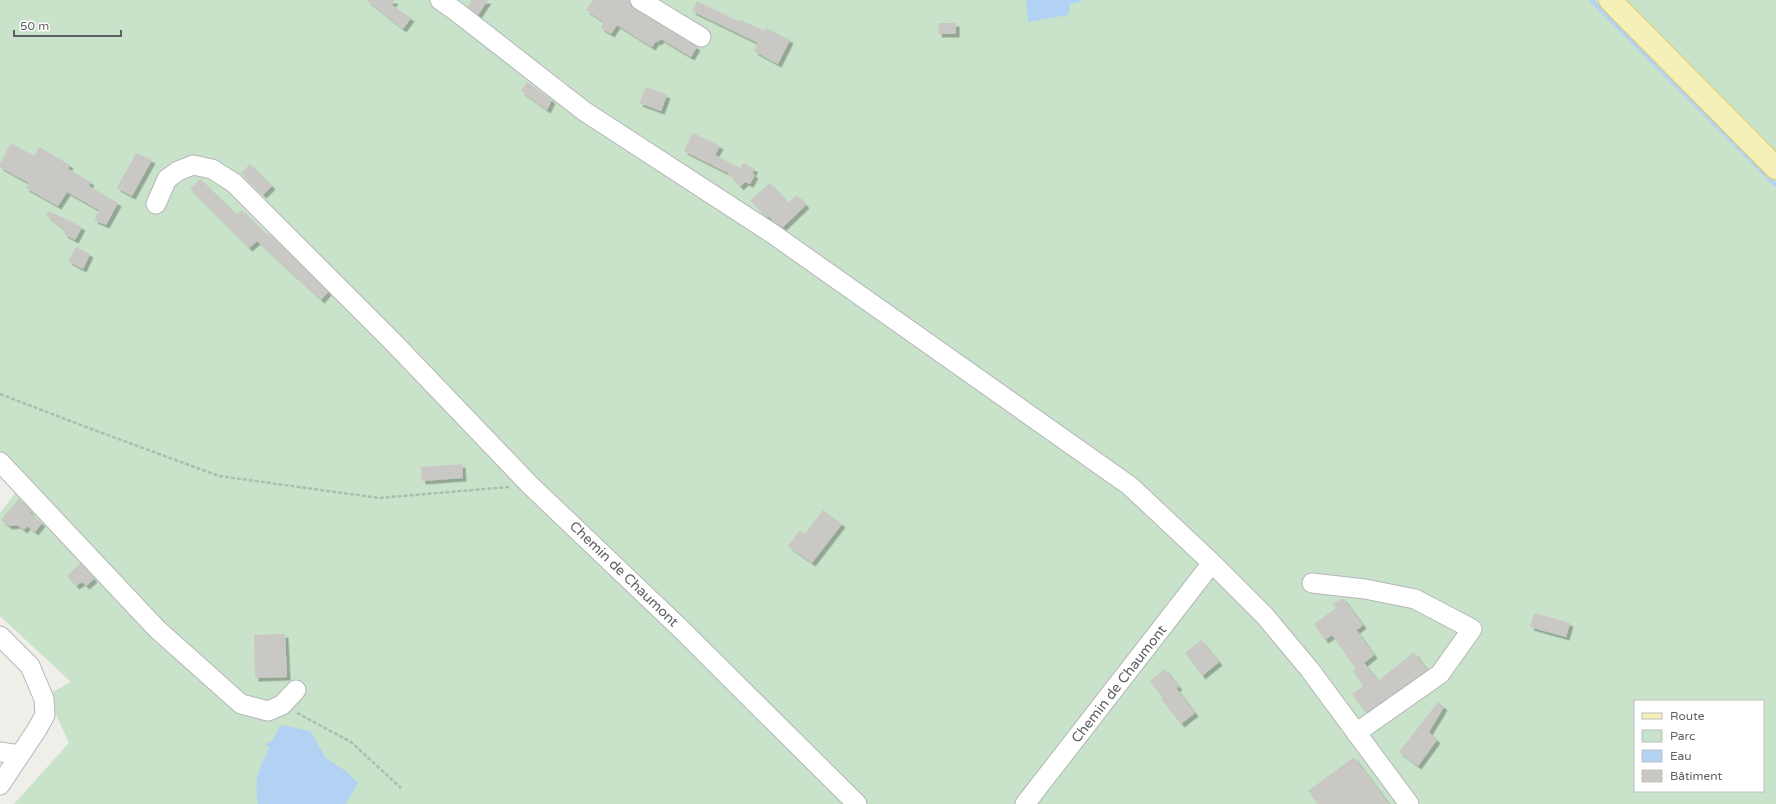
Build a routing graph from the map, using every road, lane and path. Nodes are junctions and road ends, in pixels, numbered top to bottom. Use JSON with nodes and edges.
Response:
{"nodes":[{"id":1,"x":440,"y":0,"type":"edge"},
{"id":2,"x":640,"y":0,"type":"edge"},
{"id":3,"x":1610,"y":0,"type":"edge"},
{"id":4,"x":701,"y":37,"type":"dead end"},
{"id":5,"x":1776,"y":168,"type":"edge"},
{"id":6,"x":156,"y":204,"type":"dead end"},
{"id":7,"x":0,"y":394,"type":"edge"},
{"id":8,"x":0,"y":462,"type":"edge"},
{"id":9,"x":530,"y":485,"type":"junction"},
{"id":10,"x":1212,"y":563,"type":"junction"},
{"id":11,"x":1312,"y":583,"type":"dead end"},
{"id":12,"x":0,"y":636,"type":"edge"},
{"id":13,"x":296,"y":690,"type":"dead end"},
{"id":14,"x":282,"y":705,"type":"junction"},
{"id":15,"x":1356,"y":733,"type":"junction"},
{"id":16,"x":0,"y":752,"type":"edge"},
{"id":17,"x":20,"y":755,"type":"junction"},
{"id":18,"x":0,"y":785,"type":"edge"},
{"id":19,"x":401,"y":788,"type":"dead end"},
{"id":20,"x":857,"y":804,"type":"edge"},
{"id":21,"x":1026,"y":804,"type":"edge"},
{"id":22,"x":1409,"y":804,"type":"edge"}],
"edges":[{"from":1,"to":10,"type":"street"},
{"from":2,"to":4,"type":"street"},
{"from":3,"to":5,"type":"main road"},
{"from":6,"to":9,"type":"street","name":"Chemin de Chaumont"},
{"from":7,"to":9,"type":"path"},
{"from":8,"to":14,"type":"street"},
{"from":9,"to":20,"type":"street","name":"Chemin de Chaumont"},
{"from":10,"to":15,"type":"street"},
{"from":10,"to":21,"type":"street","name":"Chemin de Chaumont"},
{"from":11,"to":15,"type":"street"},
{"from":12,"to":17,"type":"street"},
{"from":13,"to":14,"type":"street"},
{"from":14,"to":19,"type":"path"},
{"from":15,"to":22,"type":"street"},
{"from":16,"to":17,"type":"street"},
{"from":17,"to":18,"type":"street"}]}
